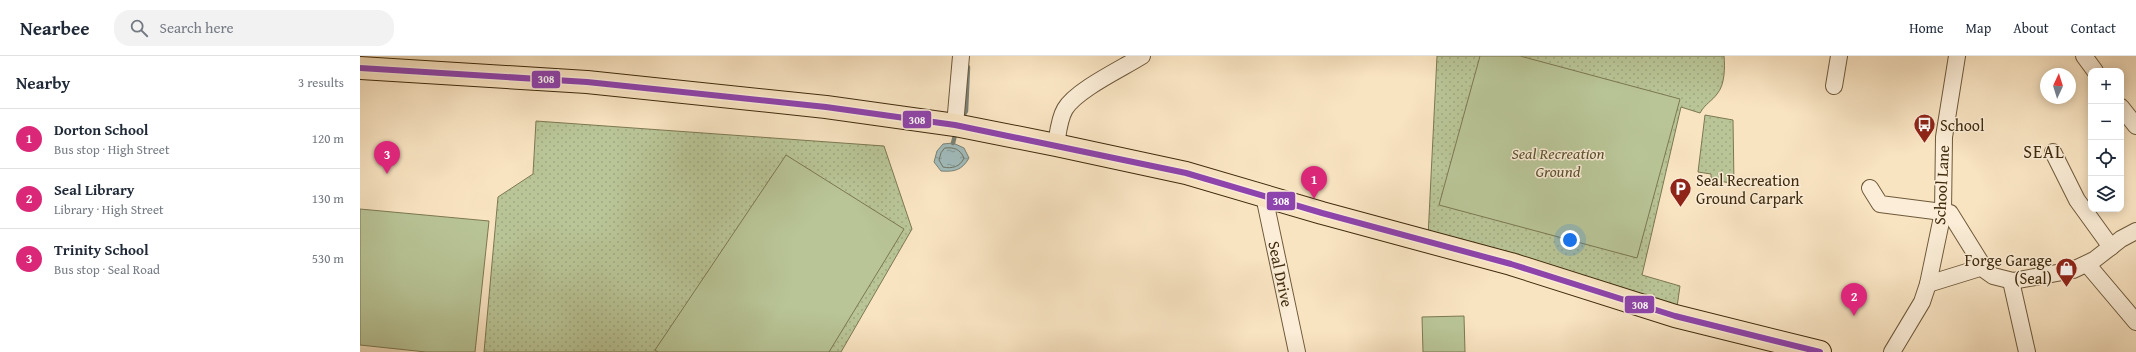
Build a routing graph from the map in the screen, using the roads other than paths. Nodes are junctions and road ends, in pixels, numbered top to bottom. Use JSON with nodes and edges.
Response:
{"nodes":[{"id":1,"x":961,"y":56,"type":"edge"},
{"id":2,"x":1142,"y":56,"type":"edge"},
{"id":3,"x":1839,"y":56,"type":"edge"},
{"id":4,"x":1957,"y":56,"type":"edge"},
{"id":5,"x":2084,"y":56,"type":"edge"},
{"id":6,"x":360,"y":68,"type":"edge"},
{"id":7,"x":2093,"y":68,"type":"edge"},
{"id":8,"x":1834,"y":86,"type":"dead end"},
{"id":9,"x":2124,"y":112,"type":"edge"},
{"id":10,"x":954,"y":125,"type":"junction"},
{"id":11,"x":2136,"y":126,"type":"edge"},
{"id":12,"x":1056,"y":145,"type":"junction"},
{"id":13,"x":2054,"y":152,"type":"dead end"},
{"id":14,"x":1870,"y":188,"type":"dead end"},
{"id":15,"x":1264,"y":196,"type":"junction"},
{"id":16,"x":1943,"y":212,"type":"junction"},
{"id":17,"x":2136,"y":231,"type":"edge"},
{"id":18,"x":2111,"y":247,"type":"junction"},
{"id":19,"x":2088,"y":264,"type":"junction"},
{"id":20,"x":1983,"y":267,"type":"junction"},
{"id":21,"x":2011,"y":281,"type":"junction"},
{"id":22,"x":1928,"y":284,"type":"junction"},
{"id":23,"x":2136,"y":322,"type":"edge"},
{"id":24,"x":1297,"y":352,"type":"edge"},
{"id":25,"x":1820,"y":352,"type":"edge"},
{"id":26,"x":1892,"y":352,"type":"edge"},
{"id":27,"x":2027,"y":352,"type":"edge"}],
"edges":[{"from":1,"to":10,"type":"street"},
{"from":2,"to":12,"type":"street"},
{"from":3,"to":8,"type":"street"},
{"from":4,"to":16,"type":"street","name":"School Lane"},
{"from":5,"to":7,"type":"street"},
{"from":6,"to":10,"type":"highway"},
{"from":9,"to":11,"type":"street"},
{"from":10,"to":12,"type":"highway"},
{"from":12,"to":15,"type":"highway"},
{"from":13,"to":18,"type":"street"},
{"from":14,"to":16,"type":"street"},
{"from":15,"to":24,"type":"street","name":"Seal Drive"},
{"from":15,"to":25,"type":"highway"},
{"from":16,"to":20,"type":"street"},
{"from":16,"to":22,"type":"street","name":"School Lane"},
{"from":17,"to":18,"type":"street"},
{"from":18,"to":19,"type":"street"},
{"from":19,"to":21,"type":"street"},
{"from":19,"to":23,"type":"street"},
{"from":20,"to":21,"type":"street"},
{"from":20,"to":22,"type":"street"},
{"from":21,"to":27,"type":"street"},
{"from":22,"to":26,"type":"street","name":"School Lane"}]}
